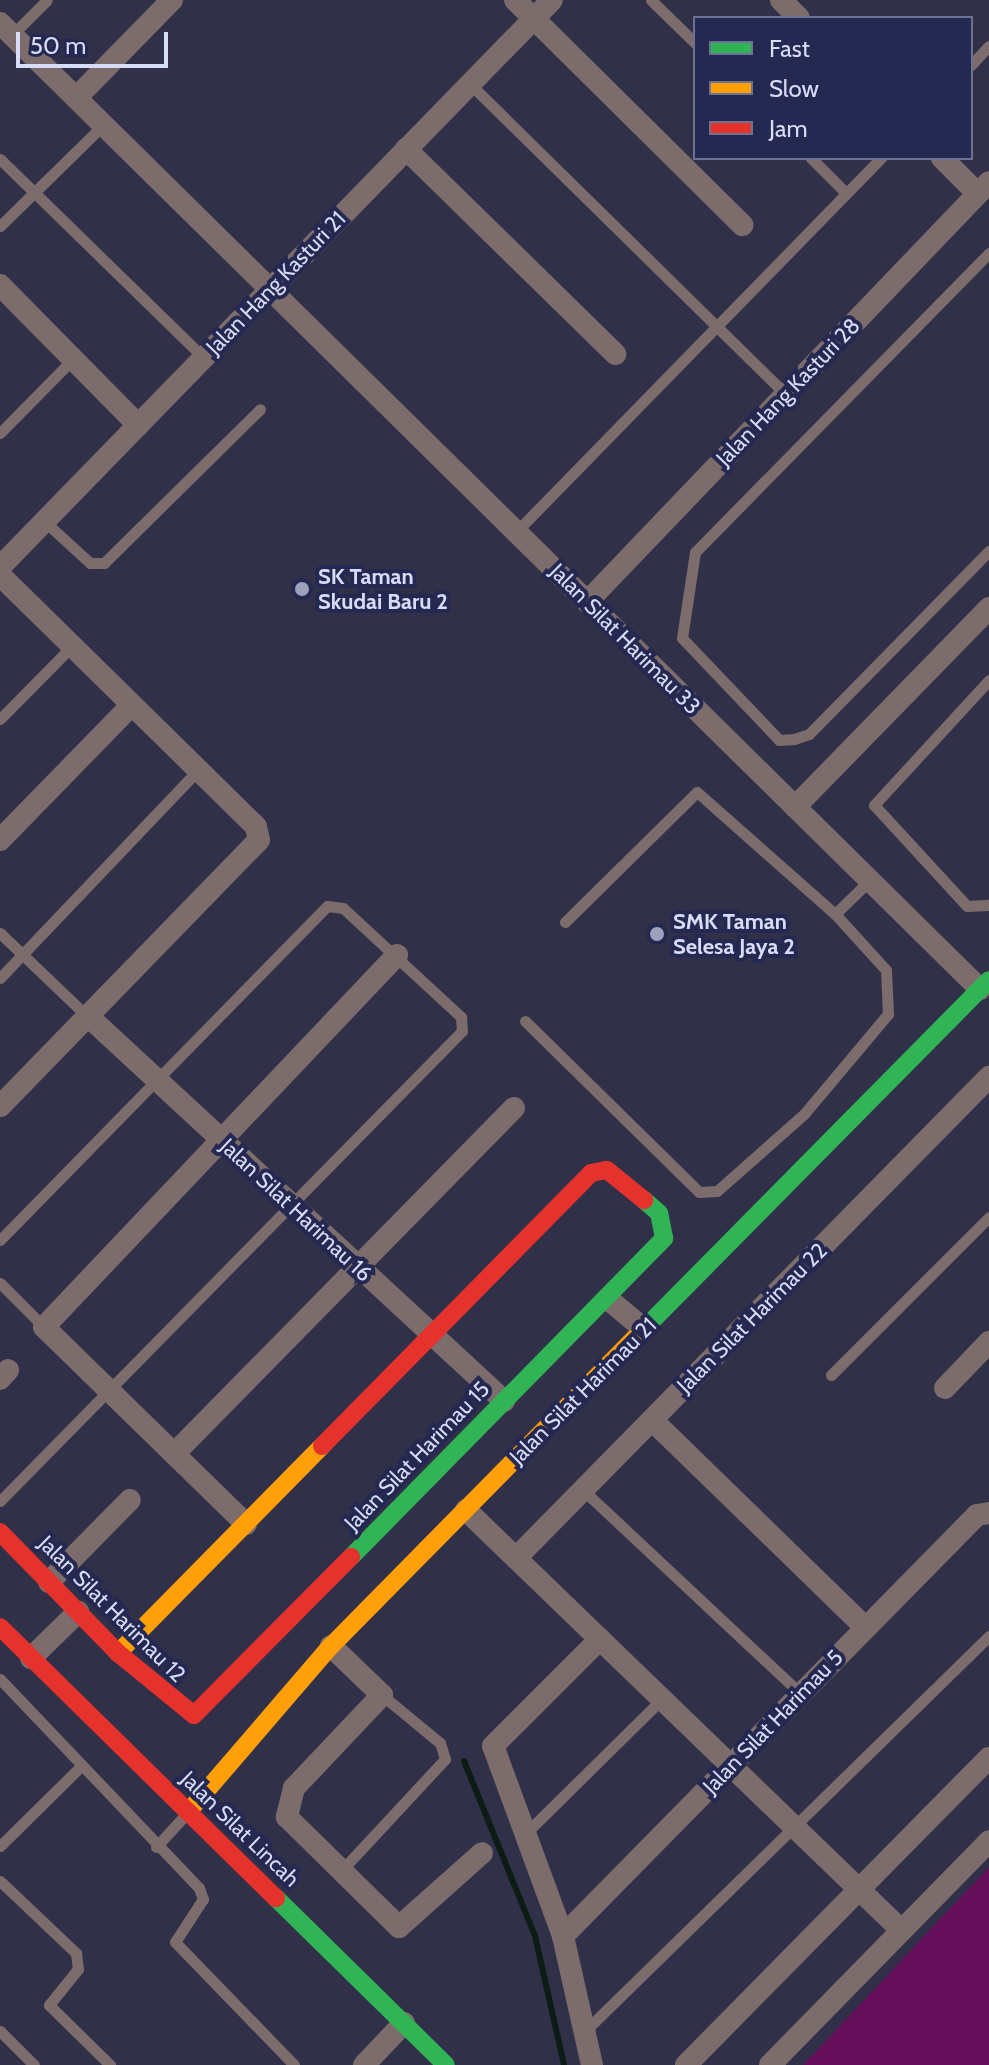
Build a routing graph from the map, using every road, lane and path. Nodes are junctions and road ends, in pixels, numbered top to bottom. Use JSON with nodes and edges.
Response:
{"nodes":[{"id":1,"x":47,"y":0,"type":"edge"},
{"id":2,"x":172,"y":0,"type":"edge"},
{"id":3,"x":515,"y":0,"type":"edge"},
{"id":4,"x":552,"y":0,"type":"edge"},
{"id":5,"x":651,"y":0,"type":"edge"},
{"id":6,"x":781,"y":0,"type":"edge"},
{"id":7,"x":797,"y":16,"type":"edge"},
{"id":8,"x":534,"y":18,"type":"junction"},
{"id":9,"x":6,"y":29,"type":"edge"},
{"id":10,"x":693,"y":41,"type":"edge"},
{"id":11,"x":989,"y":46,"type":"edge"},
{"id":12,"x":973,"y":63,"type":"edge"},
{"id":13,"x":470,"y":84,"type":"junction"},
{"id":14,"x":76,"y":98,"type":"junction"},
{"id":15,"x":103,"y":125,"type":"junction"},
{"id":16,"x":406,"y":149,"type":"junction"},
{"id":17,"x":0,"y":159,"type":"edge"},
{"id":18,"x":813,"y":160,"type":"edge"},
{"id":19,"x":879,"y":160,"type":"edge"},
{"id":20,"x":945,"y":160,"type":"edge"},
{"id":21,"x":983,"y":187,"type":"edge"},
{"id":22,"x":34,"y":193,"type":"junction"},
{"id":23,"x":846,"y":193,"type":"junction"},
{"id":24,"x":742,"y":225,"type":"dead end"},
{"id":25,"x":0,"y":226,"type":"edge"},
{"id":26,"x":989,"y":253,"type":"edge"},
{"id":27,"x":270,"y":289,"type":"junction"},
{"id":28,"x":2,"y":292,"type":"edge"},
{"id":29,"x":718,"y":325,"type":"junction"},
{"id":30,"x":615,"y":354,"type":"dead end"},
{"id":31,"x":204,"y":358,"type":"junction"},
{"id":32,"x":73,"y":359,"type":"junction"},
{"id":33,"x":786,"y":394,"type":"junction"},
{"id":34,"x":260,"y":409,"type":"dead end"},
{"id":35,"x":138,"y":425,"type":"junction"},
{"id":36,"x":0,"y":433,"type":"edge"},
{"id":37,"x":44,"y":521,"type":"junction"},
{"id":38,"x":516,"y":532,"type":"junction"},
{"id":39,"x":989,"y":551,"type":"edge"},
{"id":40,"x":0,"y":567,"type":"edge"},
{"id":41,"x":0,"y":575,"type":"edge"},
{"id":42,"x":587,"y":602,"type":"junction"},
{"id":43,"x":989,"y":608,"type":"edge"},
{"id":44,"x":71,"y":647,"type":"junction"},
{"id":45,"x":989,"y":680,"type":"edge"},
{"id":46,"x":130,"y":707,"type":"junction"},
{"id":47,"x":0,"y":719,"type":"edge"},
{"id":48,"x":197,"y":771,"type":"junction"},
{"id":49,"x":795,"y":807,"type":"junction"},
{"id":50,"x":0,"y":840,"type":"edge"},
{"id":51,"x":869,"y":881,"type":"junction"},
{"id":52,"x":989,"y":905,"type":"edge"},
{"id":53,"x":835,"y":914,"type":"junction"},
{"id":54,"x":565,"y":922,"type":"dead end"},
{"id":55,"x":0,"y":933,"type":"edge"},
{"id":56,"x":397,"y":955,"type":"junction"},
{"id":57,"x":22,"y":956,"type":"junction"},
{"id":58,"x":0,"y":978,"type":"edge"},
{"id":59,"x":984,"y":985,"type":"edge"},
{"id":60,"x":90,"y":1018,"type":"junction"},
{"id":61,"x":525,"y":1021,"type":"dead end"},
{"id":62,"x":989,"y":1077,"type":"edge"},
{"id":63,"x":155,"y":1081,"type":"junction"},
{"id":64,"x":0,"y":1106,"type":"edge"},
{"id":65,"x":514,"y":1108,"type":"dead end"},
{"id":66,"x":221,"y":1140,"type":"junction"},
{"id":67,"x":290,"y":1206,"type":"junction"},
{"id":68,"x":989,"y":1217,"type":"edge"},
{"id":69,"x":0,"y":1240,"type":"edge"},
{"id":70,"x":357,"y":1267,"type":"junction"},
{"id":71,"x":0,"y":1283,"type":"edge"},
{"id":72,"x":608,"y":1299,"type":"junction"},
{"id":73,"x":44,"y":1327,"type":"junction"},
{"id":74,"x":644,"y":1329,"type":"junction"},
{"id":75,"x":433,"y":1336,"type":"junction"},
{"id":76,"x":989,"y":1342,"type":"edge"},
{"id":77,"x":831,"y":1375,"type":"dead end"},
{"id":78,"x":945,"y":1388,"type":"dead end"},
{"id":79,"x":109,"y":1390,"type":"junction"},
{"id":80,"x":504,"y":1401,"type":"junction"},
{"id":81,"x":652,"y":1420,"type":"junction"},
{"id":82,"x":174,"y":1454,"type":"junction"},
{"id":83,"x":583,"y":1490,"type":"junction"},
{"id":84,"x":130,"y":1500,"type":"dead end"},
{"id":85,"x":0,"y":1501,"type":"edge"},
{"id":86,"x":466,"y":1510,"type":"junction"},
{"id":87,"x":988,"y":1512,"type":"edge"},
{"id":88,"x":246,"y":1524,"type":"junction"},
{"id":89,"x":0,"y":1532,"type":"edge"},
{"id":90,"x":516,"y":1558,"type":"junction"},
{"id":91,"x":49,"y":1582,"type":"junction"},
{"id":92,"x":78,"y":1612,"type":"junction"},
{"id":93,"x":0,"y":1627,"type":"edge"},
{"id":94,"x":865,"y":1627,"type":"junction"},
{"id":95,"x":989,"y":1636,"type":"edge"},
{"id":96,"x":600,"y":1639,"type":"junction"},
{"id":97,"x":331,"y":1646,"type":"junction"},
{"id":98,"x":118,"y":1653,"type":"junction"},
{"id":99,"x":31,"y":1658,"type":"junction"},
{"id":100,"x":0,"y":1679,"type":"edge"},
{"id":101,"x":800,"y":1693,"type":"junction"},
{"id":102,"x":382,"y":1695,"type":"junction"},
{"id":103,"x":662,"y":1699,"type":"junction"},
{"id":104,"x":194,"y":1715,"type":"joint"},
{"id":105,"x":989,"y":1758,"type":"edge"},
{"id":106,"x":82,"y":1765,"type":"junction"},
{"id":107,"x":731,"y":1766,"type":"junction"},
{"id":108,"x":188,"y":1812,"type":"junction"},
{"id":109,"x":796,"y":1828,"type":"junction"},
{"id":110,"x":526,"y":1833,"type":"junction"},
{"id":111,"x":989,"y":1841,"type":"edge"},
{"id":112,"x":0,"y":1846,"type":"edge"},
{"id":113,"x":156,"y":1847,"type":"junction"},
{"id":114,"x":482,"y":1853,"type":"dead end"},
{"id":115,"x":341,"y":1871,"type":"junction"},
{"id":116,"x":0,"y":1881,"type":"edge"},
{"id":117,"x":860,"y":1890,"type":"junction"},
{"id":118,"x":901,"y":1930,"type":"junction"},
{"id":119,"x":563,"y":1936,"type":"junction"},
{"id":120,"x":404,"y":2023,"type":"junction"},
{"id":121,"x":0,"y":2031,"type":"edge"},
{"id":122,"x":584,"y":2031,"type":"junction"},
{"id":123,"x":34,"y":2065,"type":"edge"},
{"id":124,"x":110,"y":2065,"type":"edge"},
{"id":125,"x":294,"y":2065,"type":"edge"},
{"id":126,"x":364,"y":2065,"type":"edge"},
{"id":127,"x":446,"y":2065,"type":"edge"},
{"id":128,"x":592,"y":2065,"type":"edge"},
{"id":129,"x":686,"y":2065,"type":"edge"},
{"id":130,"x":770,"y":2065,"type":"edge"}],
"edges":[{"from":1,"to":9,"type":"lane"},
{"from":2,"to":14,"type":"street"},
{"from":3,"to":8,"type":"street"},
{"from":4,"to":8,"type":"street","name":"Jalan Hang Kasturi 21"},
{"from":5,"to":10,"type":"lane"},
{"from":6,"to":7,"type":"street"},
{"from":8,"to":13,"type":"street","name":"Jalan Hang Kasturi 21"},
{"from":8,"to":24,"type":"street"},
{"from":9,"to":14,"type":"street","name":"Jalan Silat Harimau 33"},
{"from":11,"to":12,"type":"lane"},
{"from":13,"to":16,"type":"street","name":"Jalan Hang Kasturi 21"},
{"from":13,"to":29,"type":"lane"},
{"from":14,"to":15,"type":"street","name":"Jalan Silat Harimau 33"},
{"from":15,"to":22,"type":"lane"},
{"from":15,"to":27,"type":"street","name":"Jalan Silat Harimau 33"},
{"from":16,"to":27,"type":"street","name":"Jalan Hang Kasturi 21"},
{"from":16,"to":30,"type":"street"},
{"from":17,"to":22,"type":"lane"},
{"from":18,"to":23,"type":"lane"},
{"from":19,"to":23,"type":"lane"},
{"from":20,"to":21,"type":"street"},
{"from":21,"to":33,"type":"street","name":"Jalan Hang Kasturi 28"},
{"from":22,"to":25,"type":"lane"},
{"from":22,"to":31,"type":"lane"},
{"from":23,"to":29,"type":"lane"},
{"from":26,"to":39,"type":"lane"},
{"from":27,"to":31,"type":"street","name":"Jalan Hang Kasturi 21"},
{"from":27,"to":38,"type":"street","name":"Jalan Silat Harimau 33"},
{"from":28,"to":32,"type":"street"},
{"from":29,"to":33,"type":"lane"},
{"from":29,"to":38,"type":"lane"},
{"from":31,"to":35,"type":"street","name":"Jalan Hang Kasturi 21"},
{"from":32,"to":35,"type":"street"},
{"from":32,"to":36,"type":"lane"},
{"from":33,"to":42,"type":"street","name":"Jalan Hang Kasturi 28"},
{"from":34,"to":37,"type":"lane"},
{"from":35,"to":37,"type":"street","name":"Jalan Hang Kasturi 21"},
{"from":37,"to":40,"type":"street","name":"Jalan Hang Kasturi 21"},
{"from":38,"to":42,"type":"street","name":"Jalan Silat Harimau 33"},
{"from":41,"to":44,"type":"street"},
{"from":42,"to":49,"type":"street","name":"Jalan Silat Harimau 33"},
{"from":43,"to":49,"type":"street"},
{"from":44,"to":46,"type":"street"},
{"from":44,"to":47,"type":"lane"},
{"from":45,"to":52,"type":"lane"},
{"from":46,"to":48,"type":"street"},
{"from":46,"to":50,"type":"street"},
{"from":48,"to":57,"type":"lane"},
{"from":48,"to":60,"type":"street"},
{"from":49,"to":51,"type":"street","name":"Jalan Silat Harimau 33"},
{"from":51,"to":53,"type":"lane"},
{"from":51,"to":59,"type":"street","name":"Jalan Silat Harimau 33"},
{"from":53,"to":54,"type":"lane"},
{"from":53,"to":61,"type":"lane"},
{"from":55,"to":57,"type":"lane"},
{"from":56,"to":63,"type":"lane"},
{"from":56,"to":66,"type":"street"},
{"from":56,"to":67,"type":"lane"},
{"from":57,"to":58,"type":"lane"},
{"from":57,"to":60,"type":"lane"},
{"from":59,"to":74,"type":"street","name":"Jalan Silat Harimau 21"},
{"from":60,"to":63,"type":"street","name":"Jalan Silat Harimau 16"},
{"from":60,"to":64,"type":"street"},
{"from":62,"to":81,"type":"street","name":"Jalan Silat Harimau 22"},
{"from":63,"to":66,"type":"street","name":"Jalan Silat Harimau 16"},
{"from":63,"to":69,"type":"lane"},
{"from":65,"to":70,"type":"street"},
{"from":66,"to":67,"type":"street","name":"Jalan Silat Harimau 16"},
{"from":66,"to":73,"type":"street"},
{"from":67,"to":70,"type":"street","name":"Jalan Silat Harimau 16"},
{"from":67,"to":79,"type":"lane"},
{"from":68,"to":77,"type":"lane"},
{"from":70,"to":75,"type":"street","name":"Jalan Silat Harimau 16"},
{"from":70,"to":82,"type":"street"},
{"from":71,"to":73,"type":"lane"},
{"from":72,"to":74,"type":"street"},
{"from":72,"to":75,"type":"street","name":"Jalan Silat Harimau 15"},
{"from":72,"to":80,"type":"street","name":"Jalan Silat Harimau 15"},
{"from":73,"to":79,"type":"street"},
{"from":74,"to":86,"type":"street","name":"Jalan Silat Harimau 21"},
{"from":75,"to":80,"type":"street","name":"Jalan Silat Harimau 16"},
{"from":75,"to":88,"type":"street"},
{"from":76,"to":78,"type":"street"},
{"from":79,"to":82,"type":"street"},
{"from":79,"to":85,"type":"lane"},
{"from":80,"to":104,"type":"street","name":"Jalan Silat Harimau 15"},
{"from":81,"to":83,"type":"street","name":"Jalan Silat Harimau 22"},
{"from":81,"to":94,"type":"street"},
{"from":82,"to":88,"type":"street"},
{"from":83,"to":90,"type":"street","name":"Jalan Silat Harimau 22"},
{"from":83,"to":101,"type":"lane"},
{"from":84,"to":91,"type":"street"},
{"from":86,"to":90,"type":"street"},
{"from":86,"to":97,"type":"street","name":"Jalan Silat Harimau 21"},
{"from":87,"to":94,"type":"street","name":"Jalan Silat Harimau 5"},
{"from":88,"to":98,"type":"street"},
{"from":89,"to":91,"type":"street","name":"Jalan Silat Harimau 12"},
{"from":90,"to":96,"type":"street"},
{"from":91,"to":92,"type":"street","name":"Jalan Silat Harimau 12"},
{"from":92,"to":98,"type":"street","name":"Jalan Silat Harimau 12"},
{"from":92,"to":99,"type":"street"},
{"from":93,"to":99,"type":"street","name":"Jalan Silat Lincah"},
{"from":94,"to":101,"type":"street","name":"Jalan Silat Harimau 5"},
{"from":95,"to":109,"type":"lane"},
{"from":96,"to":103,"type":"street"},
{"from":96,"to":110,"type":"street"},
{"from":97,"to":102,"type":"street"},
{"from":97,"to":108,"type":"street","name":"Jalan Silat Harimau 21"},
{"from":98,"to":104,"type":"street","name":"Jalan Silat Harimau 12"},
{"from":99,"to":108,"type":"street","name":"Jalan Silat Lincah"},
{"from":100,"to":106,"type":"lane"},
{"from":101,"to":107,"type":"street","name":"Jalan Silat Harimau 5"},
{"from":102,"to":115,"type":"street"},
{"from":102,"to":115,"type":"lane"},
{"from":103,"to":107,"type":"street"},
{"from":103,"to":110,"type":"lane"},
{"from":105,"to":117,"type":"street"},
{"from":106,"to":112,"type":"lane"},
{"from":106,"to":113,"type":"lane"},
{"from":107,"to":109,"type":"street"},
{"from":107,"to":119,"type":"street","name":"Jalan Silat Harimau 5"},
{"from":108,"to":113,"type":"lane"},
{"from":108,"to":120,"type":"street","name":"Jalan Silat Lincah"},
{"from":109,"to":117,"type":"street"},
{"from":109,"to":122,"type":"lane"},
{"from":110,"to":119,"type":"street"},
{"from":111,"to":118,"type":"street"},
{"from":113,"to":125,"type":"lane"},
{"from":114,"to":115,"type":"street"},
{"from":116,"to":124,"type":"lane"},
{"from":117,"to":118,"type":"street"},
{"from":117,"to":129,"type":"street"},
{"from":118,"to":130,"type":"street"},
{"from":119,"to":122,"type":"street"},
{"from":120,"to":126,"type":"street"},
{"from":120,"to":127,"type":"street","name":"Jalan Silat Lincah"},
{"from":121,"to":123,"type":"lane"},
{"from":122,"to":128,"type":"street"}]}
